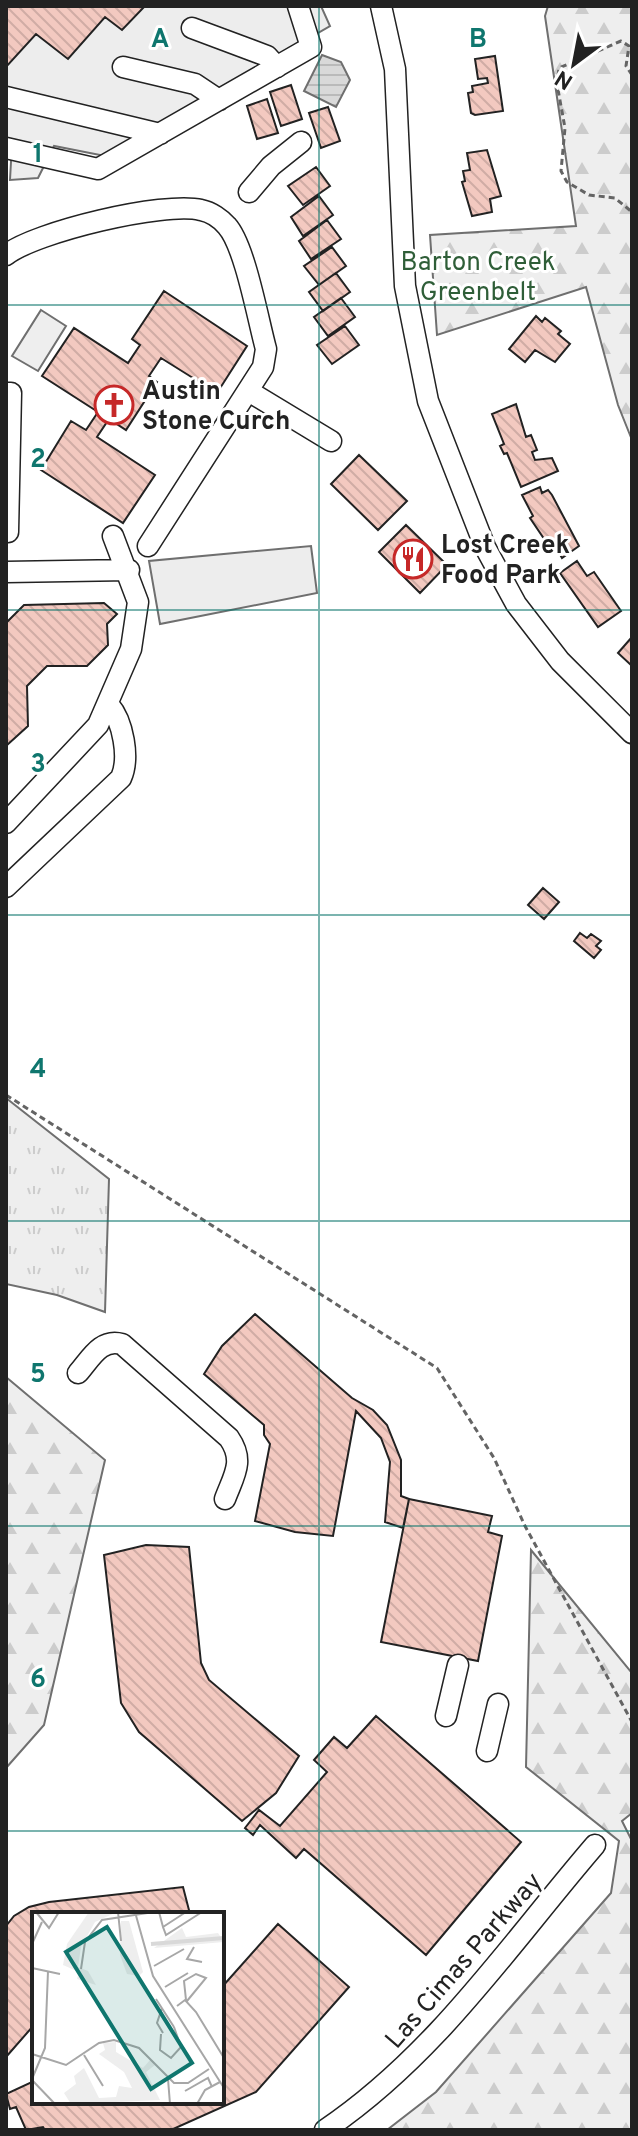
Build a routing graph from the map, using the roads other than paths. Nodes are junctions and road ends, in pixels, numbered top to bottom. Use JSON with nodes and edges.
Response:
{"nodes":[{"id":1,"x":298,"y":6,"type":"edge"},
{"id":2,"x":381,"y":6,"type":"edge"},
{"id":3,"x":192,"y":28,"type":"dead end"},
{"id":4,"x":123,"y":67,"type":"dead end"},
{"id":5,"x":277,"y":67,"type":"junction"},
{"id":6,"x":6,"y":97,"type":"edge"},
{"id":7,"x":219,"y":100,"type":"junction"},
{"id":8,"x":160,"y":134,"type":"junction"},
{"id":9,"x":301,"y":142,"type":"dead end"},
{"id":10,"x":6,"y":148,"type":"edge"},
{"id":11,"x":249,"y":192,"type":"dead end"},
{"id":12,"x":6,"y":255,"type":"edge"},
{"id":13,"x":250,"y":392,"type":"junction"},
{"id":14,"x":6,"y":393,"type":"edge"},
{"id":15,"x":331,"y":441,"type":"dead end"},
{"id":16,"x":8,"y":532,"type":"dead end"},
{"id":17,"x":113,"y":536,"type":"dead end"},
{"id":18,"x":148,"y":546,"type":"dead end"},
{"id":19,"x":129,"y":570,"type":"junction"},
{"id":20,"x":6,"y":572,"type":"edge"},
{"id":21,"x":109,"y":705,"type":"junction"},
{"id":22,"x":632,"y":733,"type":"edge"},
{"id":23,"x":6,"y":823,"type":"edge"},
{"id":24,"x":6,"y":887,"type":"edge"},
{"id":25,"x":78,"y":1373,"type":"dead end"},
{"id":26,"x":225,"y":1499,"type":"dead end"},
{"id":27,"x":458,"y":1665,"type":"dead end"},
{"id":28,"x":498,"y":1704,"type":"dead end"},
{"id":29,"x":446,"y":1716,"type":"dead end"},
{"id":30,"x":487,"y":1751,"type":"dead end"},
{"id":31,"x":595,"y":1845,"type":"dead end"},
{"id":32,"x":325,"y":2130,"type":"edge"}],
"edges":[{"from":1,"to":5,"type":"street"},
{"from":2,"to":22,"type":"street"},
{"from":3,"to":5,"type":"street"},
{"from":4,"to":7,"type":"street"},
{"from":5,"to":7,"type":"street"},
{"from":6,"to":8,"type":"street"},
{"from":7,"to":8,"type":"street"},
{"from":8,"to":10,"type":"street"},
{"from":9,"to":11,"type":"street"},
{"from":12,"to":13,"type":"street"},
{"from":13,"to":15,"type":"street"},
{"from":13,"to":18,"type":"street"},
{"from":14,"to":16,"type":"street"},
{"from":17,"to":19,"type":"street"},
{"from":19,"to":20,"type":"street"},
{"from":19,"to":21,"type":"street"},
{"from":21,"to":23,"type":"street"},
{"from":21,"to":24,"type":"street"},
{"from":25,"to":26,"type":"street"},
{"from":27,"to":29,"type":"street"},
{"from":28,"to":30,"type":"street"},
{"from":31,"to":32,"type":"street","name":"Las Cimas Parkway"}]}
